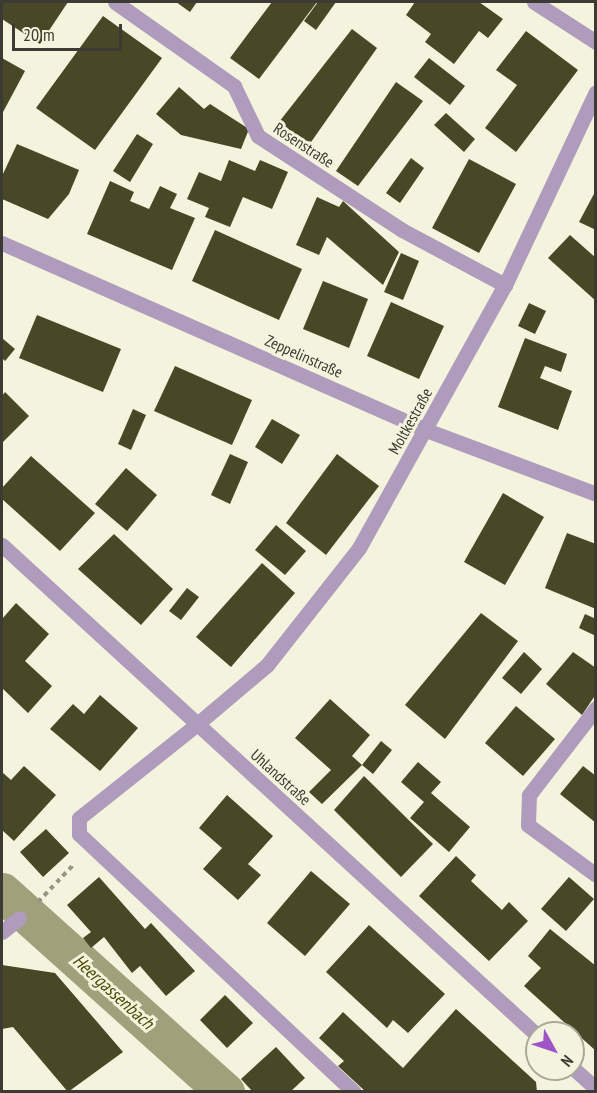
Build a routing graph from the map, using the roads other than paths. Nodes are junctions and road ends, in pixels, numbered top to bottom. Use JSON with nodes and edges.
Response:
{"nodes":[{"id":1,"x":115,"y":2,"type":"edge"},
{"id":2,"x":534,"y":2,"type":"edge"},
{"id":3,"x":596,"y":42,"type":"edge"},
{"id":4,"x":596,"y":92,"type":"edge"},
{"id":5,"x":2,"y":243,"type":"edge"},
{"id":6,"x":505,"y":285,"type":"junction"},
{"id":7,"x":426,"y":430,"type":"junction"},
{"id":8,"x":596,"y":494,"type":"edge"},
{"id":9,"x":2,"y":545,"type":"edge"},
{"id":10,"x":596,"y":708,"type":"edge"},
{"id":11,"x":196,"y":725,"type":"junction"},
{"id":12,"x":596,"y":875,"type":"edge"},
{"id":13,"x":19,"y":918,"type":"dead end"},
{"id":14,"x":2,"y":932,"type":"edge"},
{"id":15,"x":525,"y":1024,"type":"edge"},
{"id":16,"x":354,"y":1092,"type":"edge"}],
"edges":[{"from":1,"to":6,"type":"street","name":"Rosenstraße"},
{"from":2,"to":3,"type":"street"},
{"from":4,"to":6,"type":"street","name":"Moltkestraße"},
{"from":5,"to":7,"type":"street","name":"Zeppelinstraße"},
{"from":6,"to":7,"type":"street","name":"Moltkestraße"},
{"from":7,"to":8,"type":"street","name":"Zeppelinstraße"},
{"from":7,"to":11,"type":"street","name":"Moltkestraße"},
{"from":9,"to":11,"type":"street","name":"Uhlandstraße"},
{"from":10,"to":12,"type":"street"},
{"from":11,"to":15,"type":"street","name":"Uhlandstraße"},
{"from":11,"to":16,"type":"street","name":"Moltkestraße"},
{"from":13,"to":14,"type":"street"}]}
